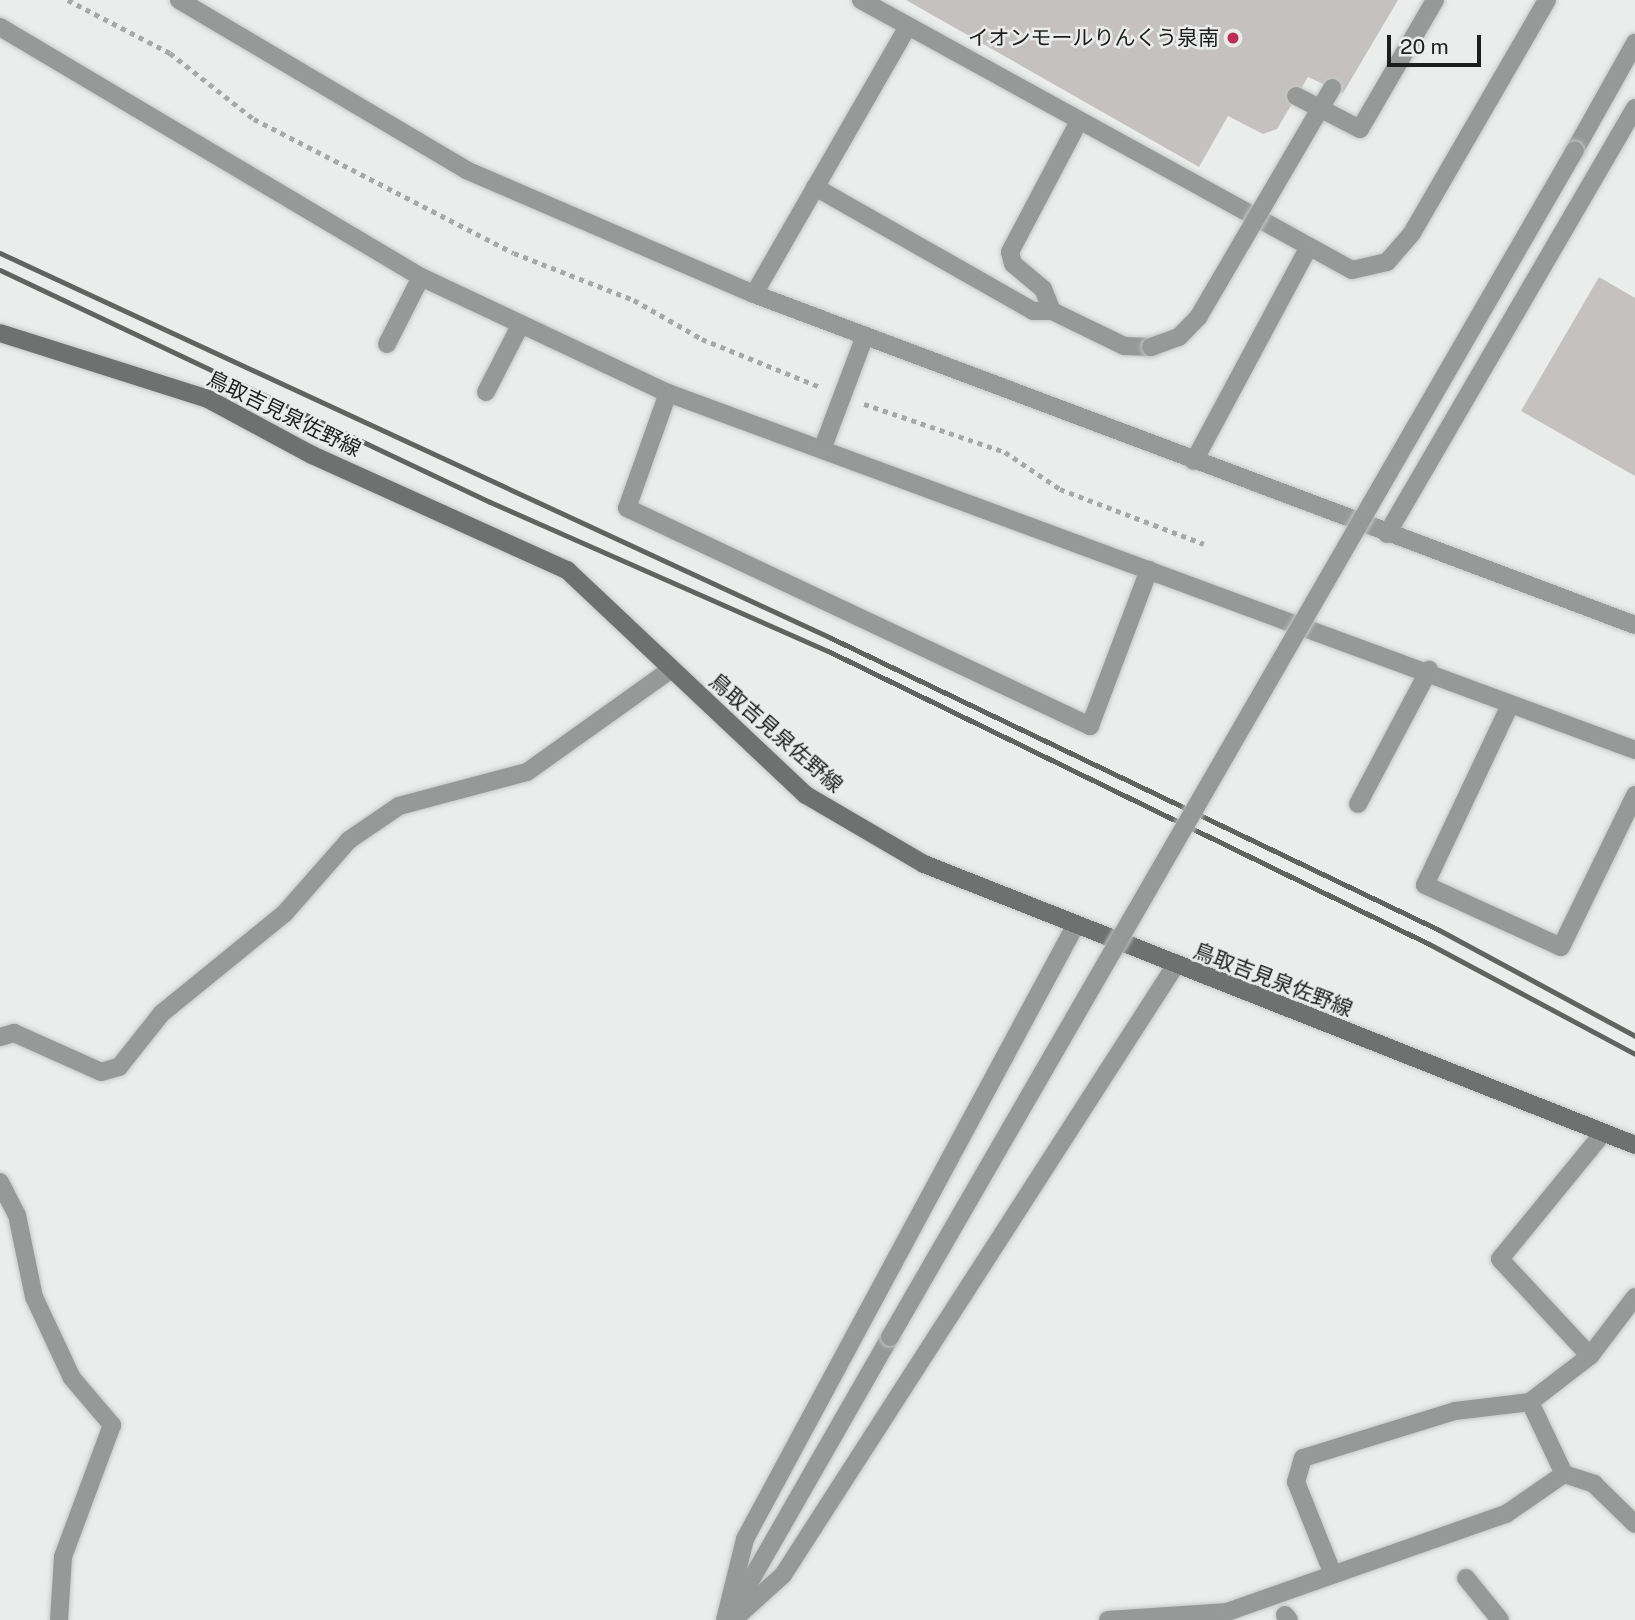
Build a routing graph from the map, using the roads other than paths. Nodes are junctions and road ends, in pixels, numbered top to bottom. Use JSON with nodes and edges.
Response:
{"nodes":[{"id":1,"x":179,"y":0,"type":"edge"},
{"id":2,"x":861,"y":0,"type":"edge"},
{"id":3,"x":1435,"y":0,"type":"edge"},
{"id":4,"x":1547,"y":0,"type":"edge"},
{"id":5,"x":0,"y":27,"type":"edge"},
{"id":6,"x":907,"y":28,"type":"junction"},
{"id":7,"x":1635,"y":43,"type":"edge"},
{"id":8,"x":1332,"y":88,"type":"dead end"},
{"id":9,"x":1296,"y":96,"type":"dead end"},
{"id":10,"x":1635,"y":108,"type":"edge"},
{"id":11,"x":1078,"y":123,"type":"junction"},
{"id":12,"x":815,"y":187,"type":"junction"},
{"id":13,"x":1307,"y":250,"type":"junction"},
{"id":14,"x":421,"y":277,"type":"junction"},
{"id":15,"x":754,"y":294,"type":"junction"},
{"id":16,"x":1052,"y":311,"type":"junction"},
{"id":17,"x":521,"y":324,"type":"junction"},
{"id":18,"x":0,"y":333,"type":"edge"},
{"id":19,"x":864,"y":336,"type":"junction"},
{"id":20,"x":387,"y":344,"type":"dead end"},
{"id":21,"x":486,"y":392,"type":"dead end"},
{"id":22,"x":668,"y":393,"type":"junction"},
{"id":23,"x":823,"y":447,"type":"junction"},
{"id":24,"x":1194,"y":461,"type":"junction"},
{"id":25,"x":1387,"y":534,"type":"junction"},
{"id":26,"x":1149,"y":570,"type":"junction"},
{"id":27,"x":1635,"y":625,"type":"edge"},
{"id":28,"x":670,"y":670,"type":"junction"},
{"id":29,"x":1429,"y":670,"type":"junction"},
{"id":30,"x":1510,"y":705,"type":"junction"},
{"id":31,"x":1635,"y":750,"type":"edge"},
{"id":32,"x":1635,"y":795,"type":"edge"},
{"id":33,"x":1358,"y":804,"type":"dead end"},
{"id":34,"x":1074,"y":928,"type":"junction"},
{"id":35,"x":1175,"y":966,"type":"junction"},
{"id":36,"x":0,"y":1037,"type":"edge"},
{"id":37,"x":1603,"y":1133,"type":"junction"},
{"id":38,"x":1635,"y":1145,"type":"edge"},
{"id":39,"x":0,"y":1182,"type":"edge"},
{"id":40,"x":1635,"y":1297,"type":"edge"},
{"id":41,"x":1590,"y":1356,"type":"junction"},
{"id":42,"x":1530,"y":1402,"type":"junction"},
{"id":43,"x":1564,"y":1474,"type":"junction"},
{"id":44,"x":1635,"y":1524,"type":"edge"},
{"id":45,"x":1332,"y":1573,"type":"junction"},
{"id":46,"x":1466,"y":1578,"type":"dead end"},
{"id":47,"x":60,"y":1620,"type":"edge"},
{"id":48,"x":726,"y":1620,"type":"edge"},
{"id":49,"x":733,"y":1620,"type":"edge"},
{"id":50,"x":1108,"y":1620,"type":"edge"},
{"id":51,"x":1500,"y":1620,"type":"edge"}],
"edges":[{"from":1,"to":15,"type":"street"},
{"from":2,"to":6,"type":"street"},
{"from":3,"to":9,"type":"street","bridge":true},
{"from":4,"to":13,"type":"street"},
{"from":5,"to":14,"type":"street"},
{"from":6,"to":11,"type":"street"},
{"from":6,"to":12,"type":"street"},
{"from":7,"to":48,"type":"street","bridge":true},
{"from":8,"to":16,"type":"street","bridge":true},
{"from":10,"to":25,"type":"street"},
{"from":11,"to":13,"type":"street"},
{"from":11,"to":16,"type":"street"},
{"from":12,"to":15,"type":"street"},
{"from":12,"to":16,"type":"street"},
{"from":13,"to":24,"type":"street"},
{"from":14,"to":17,"type":"street"},
{"from":14,"to":20,"type":"street"},
{"from":15,"to":19,"type":"street"},
{"from":17,"to":21,"type":"street"},
{"from":17,"to":22,"type":"street"},
{"from":18,"to":28,"type":"main road","name":"鳥取吉見泉佐野線"},
{"from":19,"to":23,"type":"street"},
{"from":19,"to":24,"type":"street"},
{"from":22,"to":23,"type":"street"},
{"from":22,"to":26,"type":"street"},
{"from":23,"to":26,"type":"street"},
{"from":24,"to":25,"type":"street"},
{"from":25,"to":27,"type":"street"},
{"from":26,"to":29,"type":"street"},
{"from":28,"to":34,"type":"main road","name":"鳥取吉見泉佐野線"},
{"from":28,"to":36,"type":"street"},
{"from":29,"to":30,"type":"street"},
{"from":29,"to":33,"type":"street"},
{"from":30,"to":31,"type":"street"},
{"from":30,"to":32,"type":"street"},
{"from":34,"to":35,"type":"main road","name":"鳥取吉見泉佐野線"},
{"from":34,"to":48,"type":"street"},
{"from":35,"to":37,"type":"main road","name":"鳥取吉見泉佐野線"},
{"from":35,"to":49,"type":"street"},
{"from":37,"to":38,"type":"main road","name":"鳥取吉見泉佐野線"},
{"from":37,"to":41,"type":"street"},
{"from":39,"to":47,"type":"street"},
{"from":40,"to":41,"type":"street"},
{"from":41,"to":42,"type":"street"},
{"from":42,"to":43,"type":"street"},
{"from":42,"to":45,"type":"street"},
{"from":43,"to":44,"type":"street"},
{"from":43,"to":45,"type":"street"},
{"from":45,"to":50,"type":"street"},
{"from":46,"to":51,"type":"street"}]}
